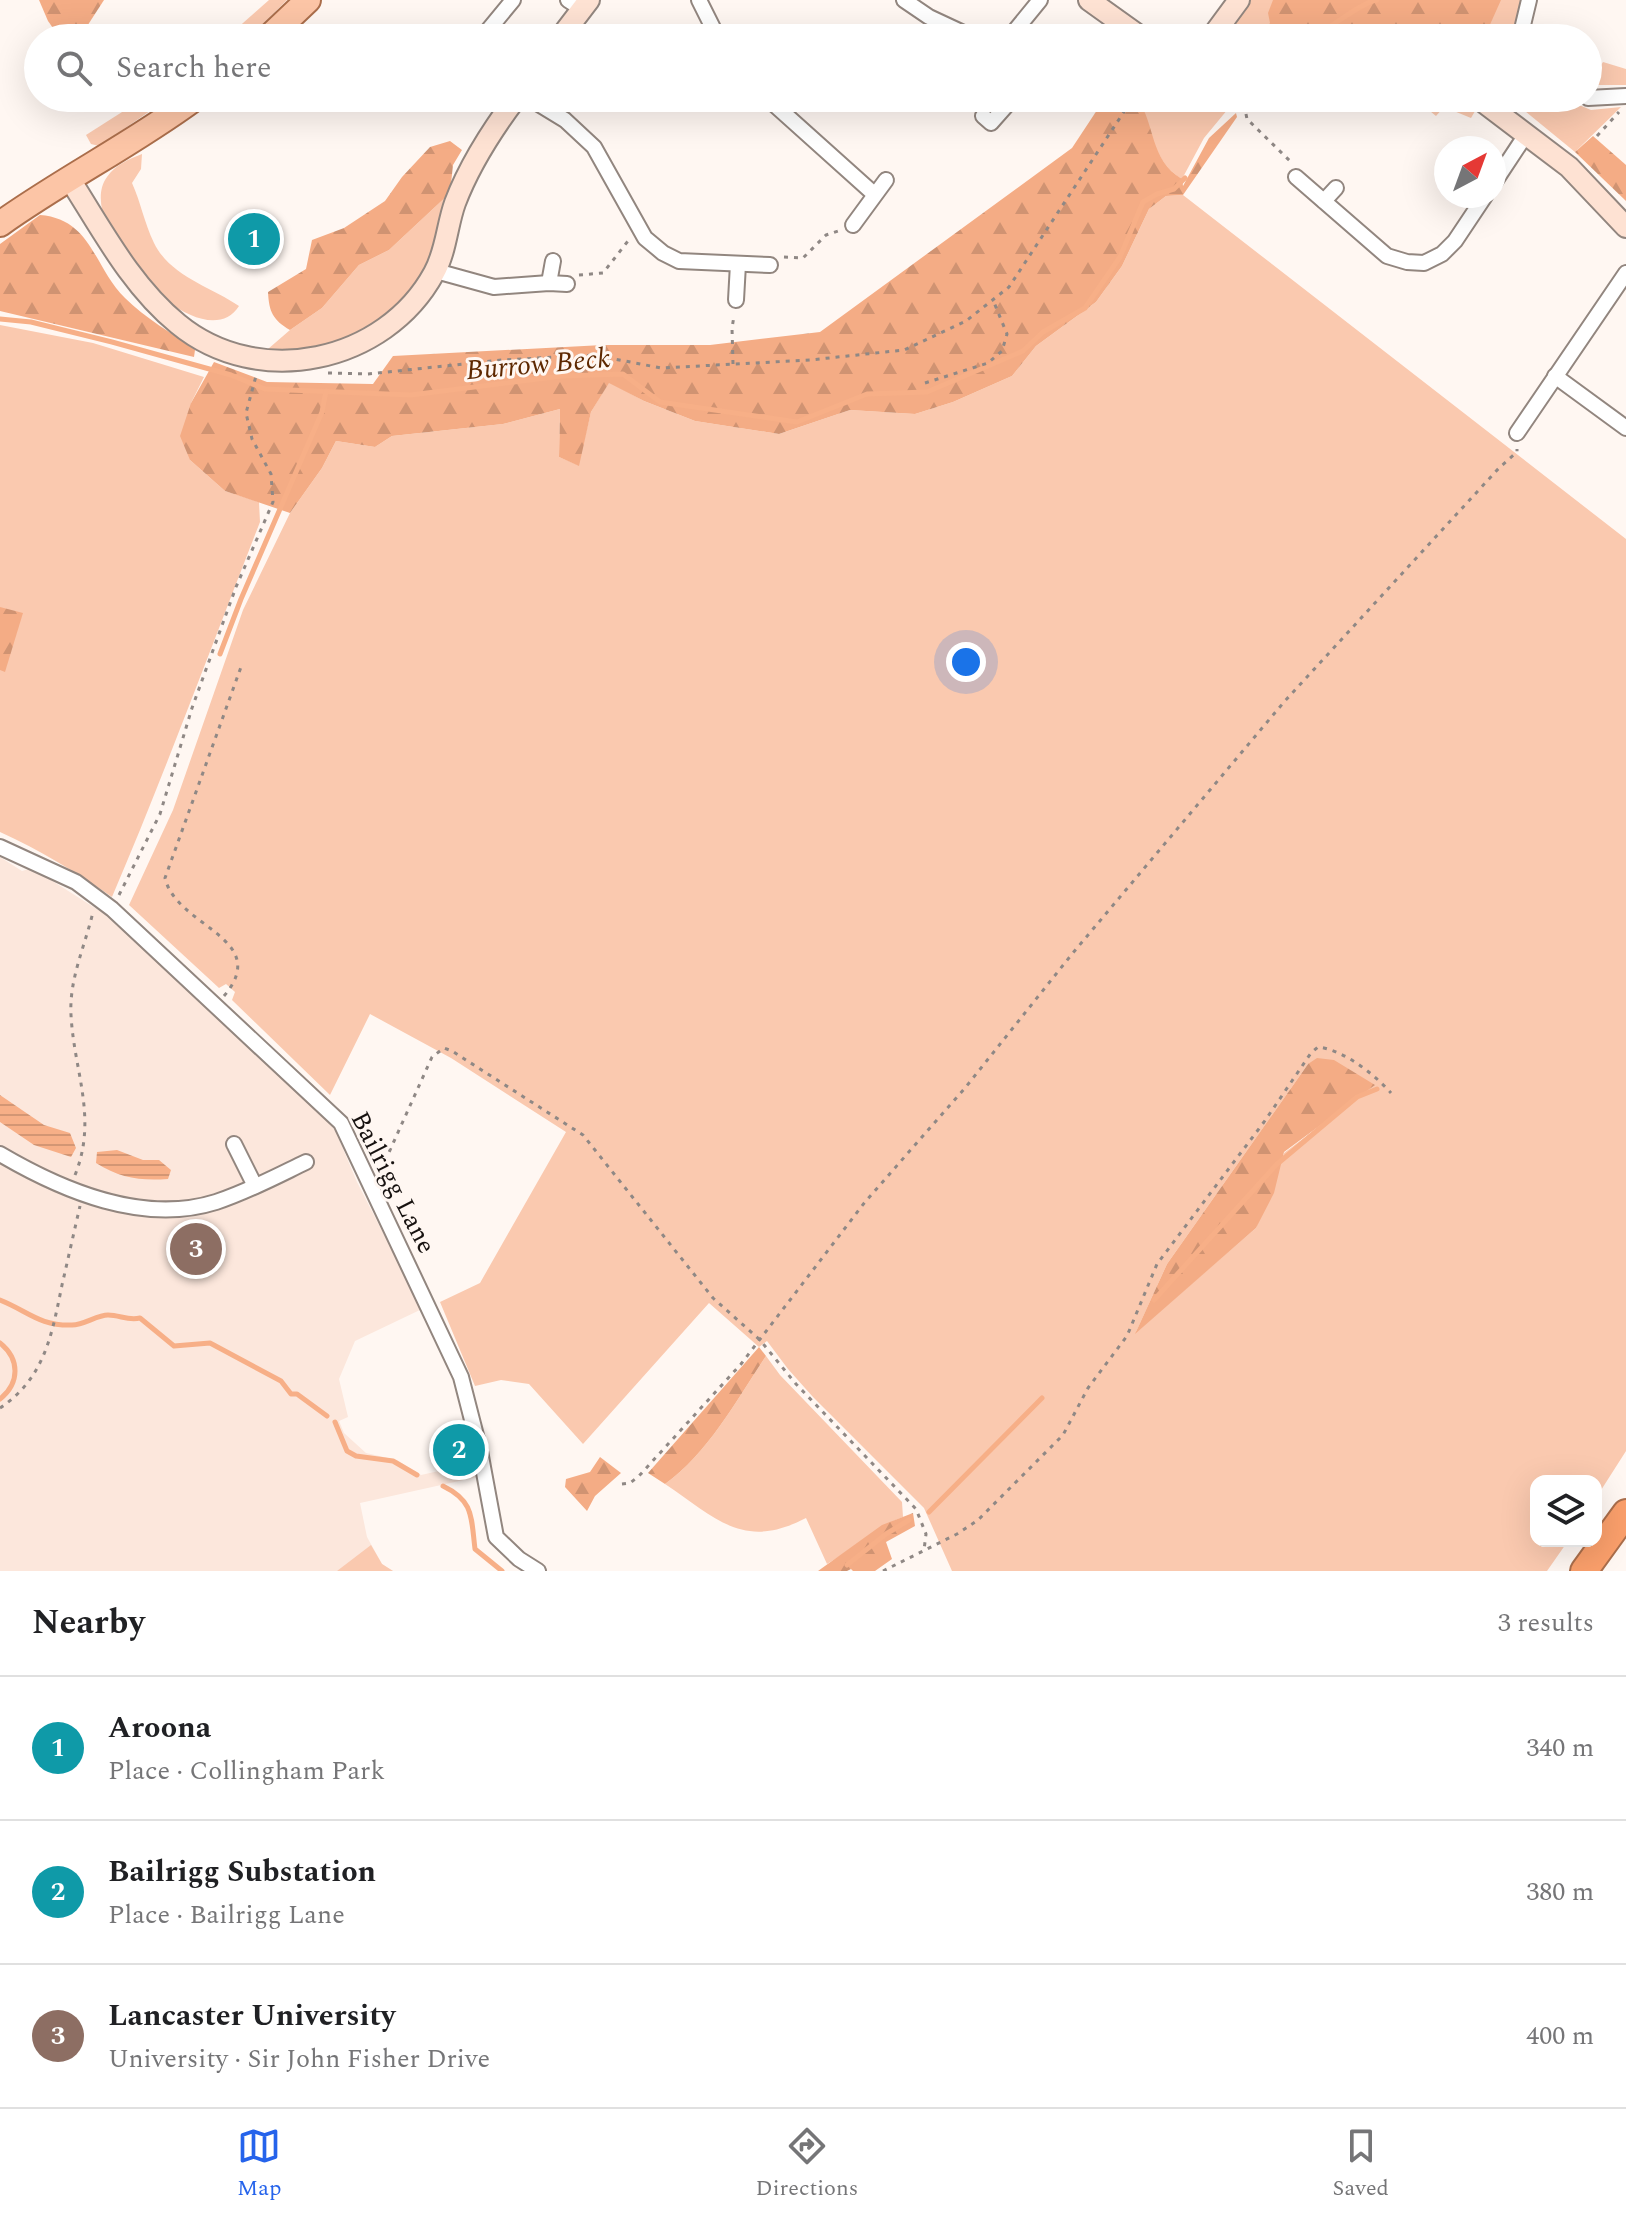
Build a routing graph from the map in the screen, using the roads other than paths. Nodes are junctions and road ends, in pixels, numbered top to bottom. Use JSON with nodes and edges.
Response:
{"nodes":[{"id":1,"x":308,"y":0,"type":"edge"},
{"id":2,"x":513,"y":0,"type":"edge"},
{"id":3,"x":699,"y":0,"type":"edge"},
{"id":4,"x":904,"y":0,"type":"edge"},
{"id":5,"x":1040,"y":0,"type":"edge"},
{"id":6,"x":1089,"y":0,"type":"edge"},
{"id":7,"x":1239,"y":0,"type":"edge"},
{"id":8,"x":1529,"y":0,"type":"edge"},
{"id":9,"x":579,"y":3,"type":"edge"},
{"id":10,"x":283,"y":24,"type":"edge"},
{"id":11,"x":493,"y":24,"type":"edge"},
{"id":12,"x":568,"y":24,"type":"edge"},
{"id":13,"x":711,"y":24,"type":"edge"},
{"id":14,"x":944,"y":24,"type":"edge"},
{"id":15,"x":1020,"y":24,"type":"edge"},
{"id":16,"x":1122,"y":24,"type":"edge"},
{"id":17,"x":1221,"y":24,"type":"edge"},
{"id":18,"x":1523,"y":24,"type":"edge"},
{"id":19,"x":1602,"y":99,"type":"edge"},
{"id":20,"x":1625,"y":100,"type":"edge"},
{"id":21,"x":177,"y":112,"type":"edge"},
{"id":22,"x":506,"y":112,"type":"edge"},
{"id":23,"x":552,"y":112,"type":"edge"},
{"id":24,"x":783,"y":112,"type":"edge"},
{"id":25,"x":1001,"y":112,"type":"edge"},
{"id":26,"x":1498,"y":112,"type":"edge"},
{"id":27,"x":983,"y":116,"type":"dead end"},
{"id":28,"x":1527,"y":133,"type":"junction"},
{"id":29,"x":1506,"y":165,"type":"edge"},
{"id":30,"x":1296,"y":177,"type":"road end"},
{"id":31,"x":69,"y":178,"type":"junction"},
{"id":32,"x":886,"y":180,"type":"dead end"},
{"id":33,"x":1336,"y":188,"type":"dead end"},
{"id":34,"x":874,"y":194,"type":"junction"},
{"id":35,"x":1324,"y":201,"type":"junction"},
{"id":36,"x":1477,"y":208,"type":"edge"},
{"id":37,"x":0,"y":224,"type":"edge"},
{"id":38,"x":853,"y":225,"type":"road end"},
{"id":39,"x":1626,"y":227,"type":"edge"},
{"id":40,"x":553,"y":261,"type":"dead end"},
{"id":41,"x":738,"y":264,"type":"junction"},
{"id":42,"x":770,"y":265,"type":"road end"},
{"id":43,"x":436,"y":271,"type":"junction"},
{"id":44,"x":1626,"y":273,"type":"edge"},
{"id":45,"x":549,"y":283,"type":"junction"},
{"id":46,"x":567,"y":284,"type":"road end"},
{"id":47,"x":736,"y":300,"type":"road end"},
{"id":48,"x":1555,"y":376,"type":"junction"},
{"id":49,"x":1626,"y":428,"type":"edge"},
{"id":50,"x":1517,"y":433,"type":"road end"},
{"id":51,"x":0,"y":847,"type":"edge"},
{"id":52,"x":234,"y":1144,"type":"dead end"},
{"id":53,"x":0,"y":1154,"type":"edge"},
{"id":54,"x":306,"y":1162,"type":"dead end"},
{"id":55,"x":255,"y":1186,"type":"junction"},
{"id":56,"x":1626,"y":1513,"type":"edge"},
{"id":57,"x":538,"y":1571,"type":"edge"},
{"id":58,"x":1584,"y":1571,"type":"edge"}],
"edges":[{"from":1,"to":10,"type":"main road"},
{"from":2,"to":11,"type":"street"},
{"from":3,"to":13,"type":"street"},
{"from":4,"to":14,"type":"street"},
{"from":5,"to":15,"type":"street"},
{"from":6,"to":16,"type":"street"},
{"from":7,"to":17,"type":"street"},
{"from":8,"to":18,"type":"street"},
{"from":9,"to":12,"type":"street"},
{"from":19,"to":20,"type":"street"},
{"from":21,"to":31,"type":"main road"},
{"from":22,"to":43,"type":"street"},
{"from":23,"to":41,"type":"street"},
{"from":24,"to":34,"type":"street"},
{"from":25,"to":27,"type":"street"},
{"from":26,"to":28,"type":"street"},
{"from":28,"to":29,"type":"street"},
{"from":28,"to":39,"type":"street"},
{"from":30,"to":35,"type":"street"},
{"from":31,"to":37,"type":"main road"},
{"from":31,"to":43,"type":"street"},
{"from":32,"to":34,"type":"street"},
{"from":33,"to":35,"type":"street"},
{"from":34,"to":38,"type":"street"},
{"from":35,"to":36,"type":"street"},
{"from":40,"to":45,"type":"street"},
{"from":41,"to":42,"type":"street"},
{"from":41,"to":47,"type":"street"},
{"from":43,"to":45,"type":"street"},
{"from":44,"to":48,"type":"street"},
{"from":45,"to":46,"type":"street"},
{"from":48,"to":49,"type":"street"},
{"from":48,"to":50,"type":"street"},
{"from":51,"to":57,"type":"street","name":"Bailrigg Lane"},
{"from":52,"to":55,"type":"street"},
{"from":53,"to":55,"type":"street"},
{"from":54,"to":55,"type":"street"},
{"from":56,"to":58,"type":"highway"}]}
